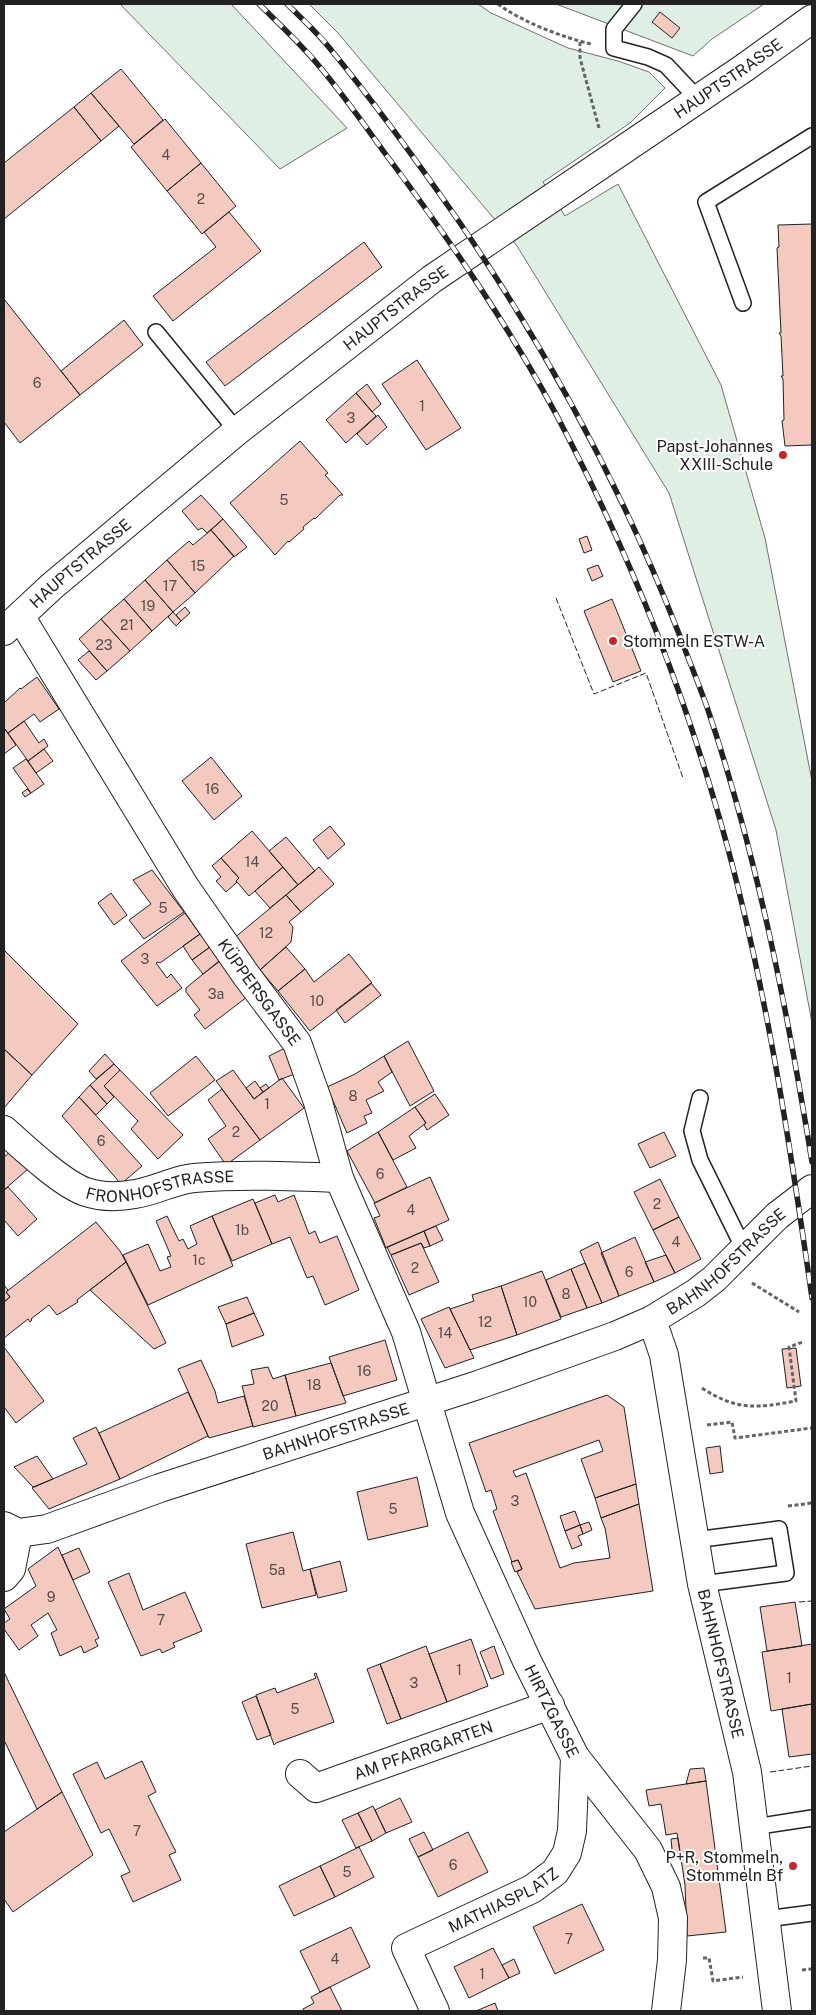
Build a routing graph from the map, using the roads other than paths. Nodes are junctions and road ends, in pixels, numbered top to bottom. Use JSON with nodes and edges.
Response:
{"nodes":[{"id":1,"x":634,"y":4,"type":"edge"},
{"id":2,"x":812,"y":19,"type":"edge"},
{"id":3,"x":697,"y":98,"type":"junction"},
{"id":4,"x":812,"y":136,"type":"edge"},
{"id":5,"x":743,"y":303,"type":"dead end"},
{"id":6,"x":156,"y":332,"type":"dead end"},
{"id":7,"x":237,"y":431,"type":"junction"},
{"id":8,"x":12,"y":624,"type":"edge"},
{"id":9,"x":700,"y":1098,"type":"dead end"},
{"id":10,"x":4,"y":1130,"type":"edge"},
{"id":11,"x":339,"y":1178,"type":"junction"},
{"id":12,"x":805,"y":1194,"type":"edge"},
{"id":13,"x":744,"y":1249,"type":"junction"},
{"id":14,"x":652,"y":1320,"type":"junction"},
{"id":15,"x":427,"y":1401,"type":"junction"},
{"id":16,"x":11,"y":1530,"type":"edge"},
{"id":17,"x":695,"y":1540,"type":"junction"},
{"id":18,"x":4,"y":1577,"type":"edge"},
{"id":19,"x":702,"y":1584,"type":"junction"},
{"id":20,"x":550,"y":1706,"type":"junction"},
{"id":21,"x":575,"y":1757,"type":"junction"},
{"id":22,"x":300,"y":1774,"type":"dead end"},
{"id":23,"x":812,"y":1818,"type":"edge"},
{"id":24,"x":754,"y":1826,"type":"junction"},
{"id":25,"x":812,"y":1912,"type":"edge"},
{"id":26,"x":766,"y":1919,"type":"junction"},
{"id":27,"x":435,"y":2011,"type":"edge"},
{"id":28,"x":666,"y":2011,"type":"edge"},
{"id":29,"x":777,"y":2011,"type":"edge"}],
"edges":[{"from":1,"to":3,"type":"lane"},
{"from":2,"to":3,"type":"street","name":"HAUPTSTRASSE"},
{"from":3,"to":7,"type":"street","name":"HAUPTSTRASSE"},
{"from":4,"to":5,"type":"lane"},
{"from":6,"to":7,"type":"lane"},
{"from":7,"to":8,"type":"street","name":"HAUPTSTRASSE"},
{"from":8,"to":11,"type":"street","name":"KÜPPERSGASSE"},
{"from":9,"to":13,"type":"lane"},
{"from":10,"to":11,"type":"street","name":"FRONHOFSTRASSE"},
{"from":11,"to":15,"type":"street","name":"KÜPPERSGASSE"},
{"from":12,"to":13,"type":"street","name":"BAHNHOFSTRASSE"},
{"from":13,"to":14,"type":"street","name":"BAHNHOFSTRASSE"},
{"from":14,"to":15,"type":"street","name":"BAHNHOFSTRASSE"},
{"from":14,"to":17,"type":"street","name":"BAHNHOFSTRASSE"},
{"from":15,"to":16,"type":"street","name":"BAHNHOFSTRASSE"},
{"from":15,"to":20,"type":"street","name":"HIRTZGASSE"},
{"from":16,"to":18,"type":"street"},
{"from":17,"to":19,"type":"street","name":"BAHNHOFSTRASSE"},
{"from":17,"to":19,"type":"lane"},
{"from":19,"to":24,"type":"street","name":"BAHNHOFSTRASSE"},
{"from":20,"to":21,"type":"street","name":"HIRTZGASSE"},
{"from":20,"to":22,"type":"street","name":"AM PFARRGARTEN"},
{"from":21,"to":27,"type":"street","name":"MATHIASPLATZ"},
{"from":21,"to":28,"type":"street","name":"HIRTZGASSE"},
{"from":23,"to":24,"type":"lane"},
{"from":24,"to":26,"type":"street","name":"BAHNHOFSTRASSE"},
{"from":25,"to":26,"type":"lane"},
{"from":26,"to":29,"type":"street","name":"BAHNHOFSTRASSE"}]}
